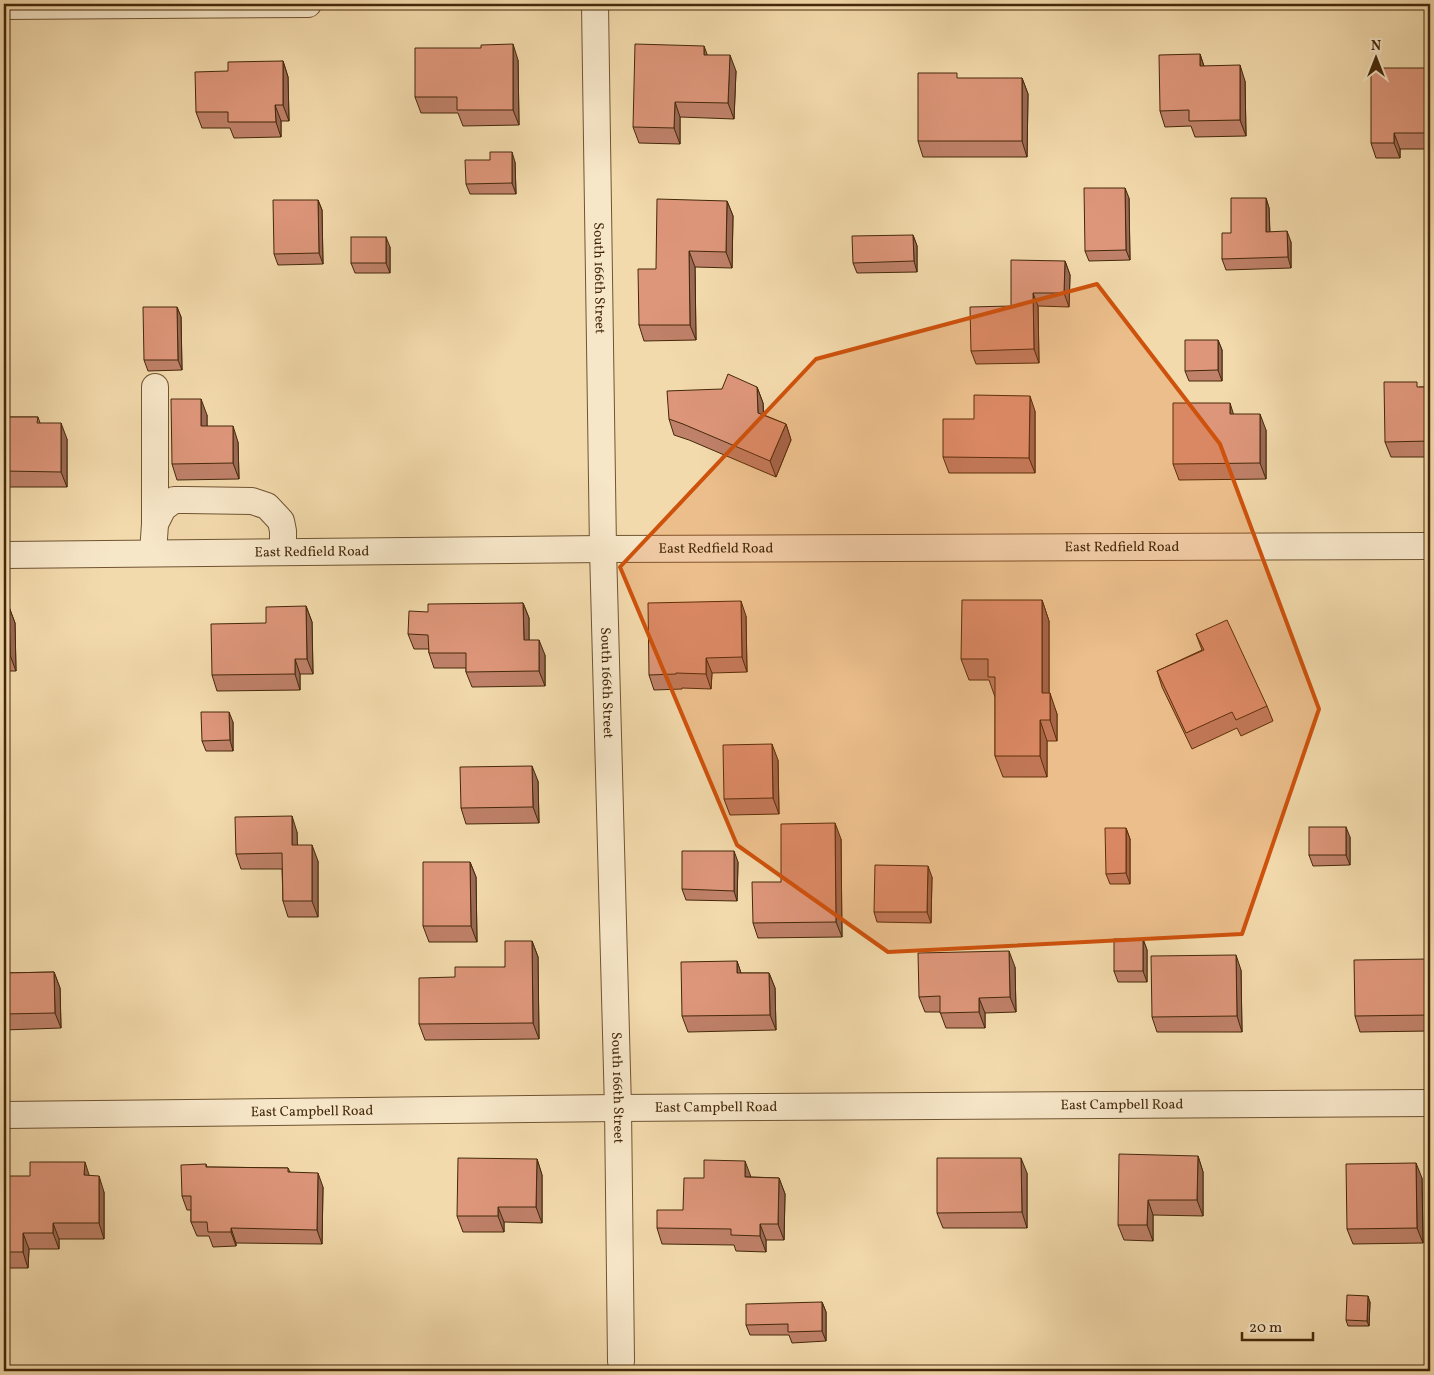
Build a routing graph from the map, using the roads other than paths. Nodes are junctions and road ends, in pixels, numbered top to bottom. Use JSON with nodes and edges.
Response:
{"nodes":[{"id":1,"x":308,"y":4,"type":"edge"},
{"id":2,"x":595,"y":4,"type":"edge"},
{"id":3,"x":4,"y":6,"type":"edge"},
{"id":4,"x":155,"y":387,"type":"dead end"},
{"id":5,"x":155,"y":524,"type":"junction"},
{"id":6,"x":1430,"y":546,"type":"edge"},
{"id":7,"x":603,"y":549,"type":"junction"},
{"id":8,"x":283,"y":552,"type":"junction"},
{"id":9,"x":153,"y":553,"type":"junction"},
{"id":10,"x":4,"y":555,"type":"edge"},
{"id":11,"x":1430,"y":1103,"type":"edge"},
{"id":12,"x":618,"y":1108,"type":"junction"},
{"id":13,"x":4,"y":1115,"type":"edge"},
{"id":14,"x":621,"y":1361,"type":"dead end"}],
"edges":[{"from":1,"to":3,"type":"street"},
{"from":2,"to":7,"type":"street","name":"South 166th Street"},
{"from":4,"to":5,"type":"street"},
{"from":5,"to":8,"type":"street"},
{"from":5,"to":9,"type":"street"},
{"from":6,"to":7,"type":"street","name":"East Redfield Road"},
{"from":7,"to":8,"type":"street","name":"East Redfield Road"},
{"from":7,"to":12,"type":"street","name":"South 166th Street"},
{"from":8,"to":9,"type":"street","name":"East Redfield Road"},
{"from":9,"to":10,"type":"street","name":"East Redfield Road"},
{"from":11,"to":12,"type":"street","name":"East Campbell Road"},
{"from":12,"to":13,"type":"street","name":"East Campbell Road"},
{"from":12,"to":14,"type":"street","name":"South 166th Street"}]}
